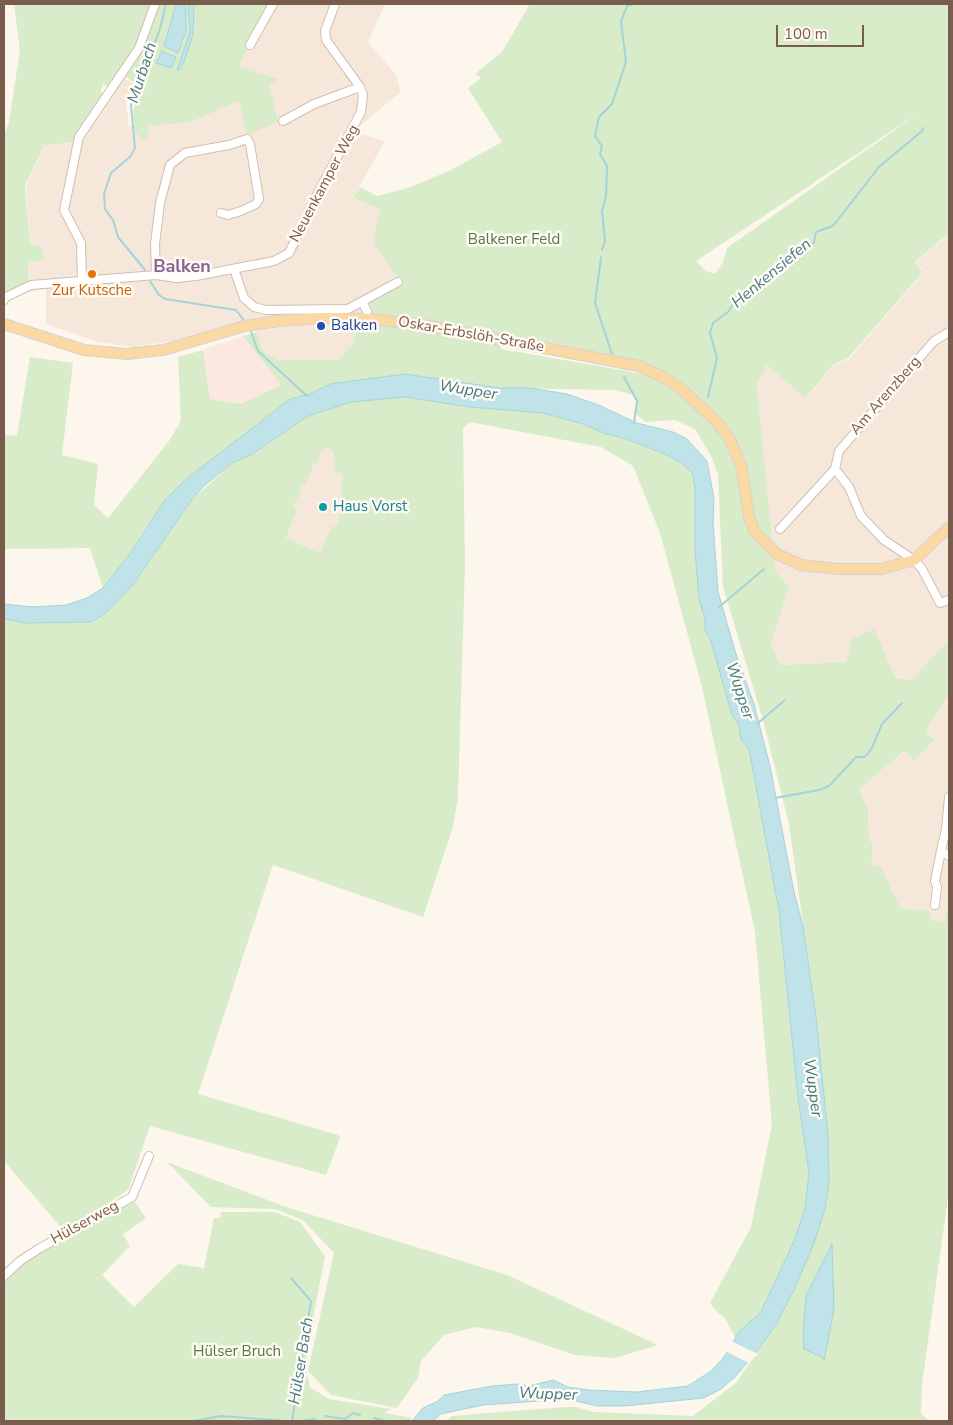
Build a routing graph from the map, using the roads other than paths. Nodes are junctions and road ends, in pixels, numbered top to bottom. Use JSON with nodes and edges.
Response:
{"nodes":[{"id":1,"x":155,"y":4,"type":"edge"},
{"id":2,"x":273,"y":4,"type":"edge"},
{"id":3,"x":335,"y":4,"type":"edge"},
{"id":4,"x":250,"y":45,"type":"dead end"},
{"id":5,"x":360,"y":87,"type":"junction"},
{"id":6,"x":283,"y":121,"type":"dead end"},
{"id":7,"x":221,"y":213,"type":"dead end"},
{"id":8,"x":234,"y":269,"type":"junction"},
{"id":9,"x":156,"y":276,"type":"junction"},
{"id":10,"x":82,"y":281,"type":"junction"},
{"id":11,"x":398,"y":282,"type":"dead end"},
{"id":12,"x":4,"y":300,"type":"edge"},
{"id":13,"x":362,"y":302,"type":"junction"},
{"id":14,"x":367,"y":311,"type":"dead end"},
{"id":15,"x":4,"y":324,"type":"edge"},
{"id":16,"x":949,"y":332,"type":"edge"},
{"id":17,"x":836,"y":469,"type":"junction"},
{"id":18,"x":949,"y":527,"type":"edge"},
{"id":19,"x":780,"y":529,"type":"dead end"},
{"id":20,"x":914,"y":560,"type":"junction"},
{"id":21,"x":949,"y":600,"type":"edge"},
{"id":22,"x":949,"y":797,"type":"edge"},
{"id":23,"x":941,"y":851,"type":"junction"},
{"id":24,"x":949,"y":856,"type":"edge"},
{"id":25,"x":935,"y":905,"type":"dead end"},
{"id":26,"x":149,"y":1156,"type":"dead end"},
{"id":27,"x":4,"y":1276,"type":"edge"}],
"edges":[{"from":1,"to":10,"type":"street"},
{"from":2,"to":4,"type":"street"},
{"from":3,"to":5,"type":"street"},
{"from":5,"to":6,"type":"street"},
{"from":5,"to":8,"type":"street","name":"Neuenkamper Weg"},
{"from":7,"to":9,"type":"street"},
{"from":8,"to":9,"type":"street"},
{"from":8,"to":13,"type":"street"},
{"from":9,"to":10,"type":"street"},
{"from":10,"to":12,"type":"street"},
{"from":11,"to":13,"type":"street"},
{"from":13,"to":14,"type":"street"},
{"from":15,"to":20,"type":"main road","name":"Oskar-Erbslöh-Straße"},
{"from":16,"to":17,"type":"street","name":"Am Arenzberg"},
{"from":17,"to":19,"type":"street","name":"Am Arenzberg"},
{"from":17,"to":20,"type":"street"},
{"from":18,"to":20,"type":"main road"},
{"from":20,"to":21,"type":"street"},
{"from":22,"to":23,"type":"street"},
{"from":23,"to":24,"type":"street"},
{"from":23,"to":25,"type":"street"},
{"from":26,"to":27,"type":"street","name":"Hülserweg"}]}
